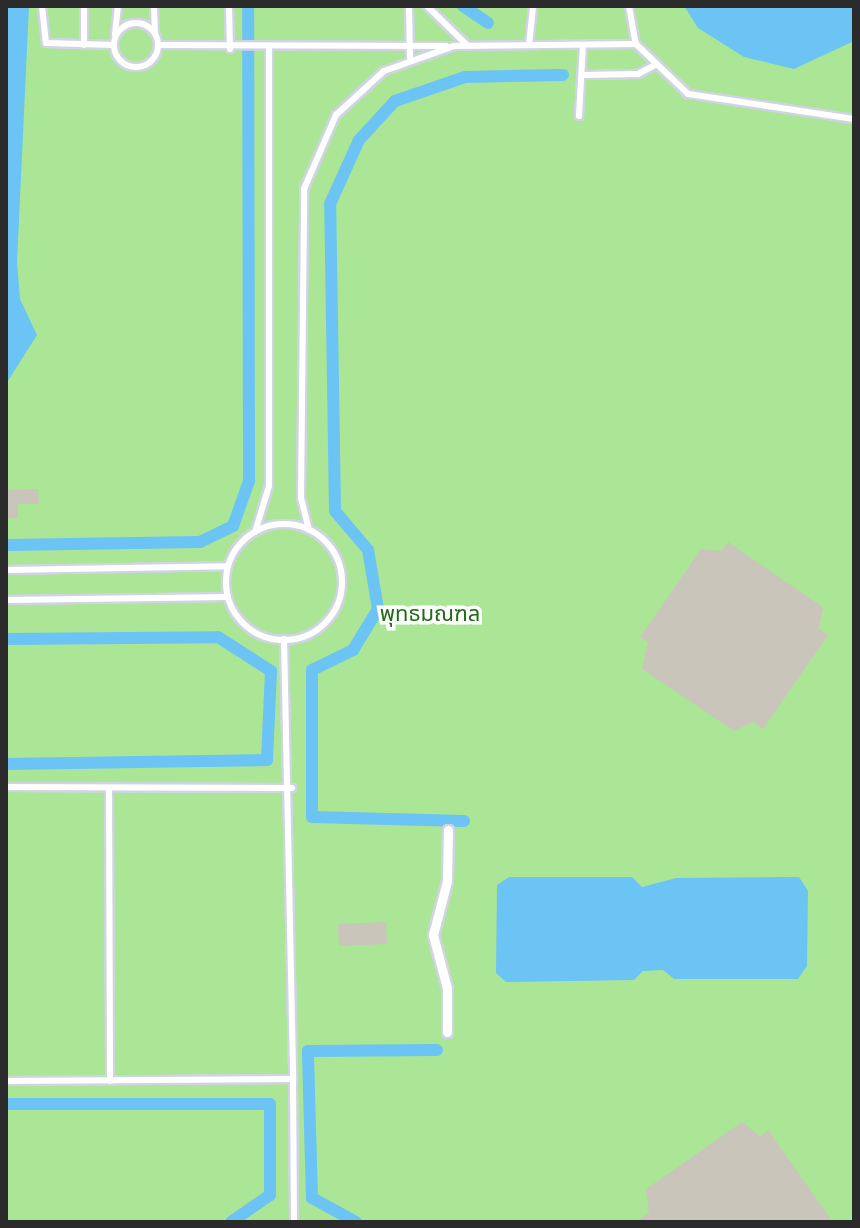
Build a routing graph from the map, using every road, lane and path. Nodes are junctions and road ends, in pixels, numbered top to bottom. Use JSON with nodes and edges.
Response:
{"nodes":[{"id":1,"x":42,"y":6,"type":"edge"},
{"id":2,"x":84,"y":6,"type":"edge"},
{"id":3,"x":118,"y":6,"type":"edge"},
{"id":4,"x":154,"y":6,"type":"edge"},
{"id":5,"x":229,"y":6,"type":"edge"},
{"id":6,"x":409,"y":6,"type":"edge"},
{"id":7,"x":427,"y":6,"type":"edge"},
{"id":8,"x":533,"y":6,"type":"edge"},
{"id":9,"x":629,"y":6,"type":"edge"},
{"id":10,"x":155,"y":32,"type":"junction"},
{"id":11,"x":114,"y":42,"type":"junction"},
{"id":12,"x":636,"y":44,"type":"junction"},
{"id":13,"x":84,"y":45,"type":"junction"},
{"id":14,"x":159,"y":45,"type":"junction"},
{"id":15,"x":409,"y":45,"type":"junction"},
{"id":16,"x":467,"y":45,"type":"junction"},
{"id":17,"x":529,"y":45,"type":"junction"},
{"id":18,"x":583,"y":45,"type":"junction"},
{"id":19,"x":269,"y":46,"type":"junction"},
{"id":20,"x":454,"y":46,"type":"junction"},
{"id":21,"x":230,"y":49,"type":"junction"},
{"id":22,"x":410,"y":58,"type":"junction"},
{"id":23,"x":657,"y":64,"type":"junction"},
{"id":24,"x":582,"y":75,"type":"junction"},
{"id":25,"x":579,"y":116,"type":"dead end"},
{"id":26,"x":854,"y":119,"type":"edge"},
{"id":27,"x":309,"y":530,"type":"junction"},
{"id":28,"x":255,"y":532,"type":"junction"},
{"id":29,"x":228,"y":566,"type":"junction"},
{"id":30,"x":6,"y":570,"type":"edge"},
{"id":31,"x":228,"y":597,"type":"junction"},
{"id":32,"x":6,"y":600,"type":"edge"},
{"id":33,"x":284,"y":639,"type":"junction"},
{"id":34,"x":6,"y":787,"type":"edge"},
{"id":35,"x":109,"y":788,"type":"junction"},
{"id":36,"x":292,"y":788,"type":"junction"},
{"id":37,"x":448,"y":830,"type":"dead end"},
{"id":38,"x":447,"y":1032,"type":"dead end"},
{"id":39,"x":293,"y":1079,"type":"junction"},
{"id":40,"x":6,"y":1081,"type":"edge"},
{"id":41,"x":110,"y":1081,"type":"junction"},
{"id":42,"x":294,"y":1222,"type":"edge"}],
"edges":[{"from":1,"to":13,"type":"lane"},
{"from":2,"to":13,"type":"lane"},
{"from":3,"to":11,"type":"lane"},
{"from":4,"to":10,"type":"lane"},
{"from":5,"to":21,"type":"lane"},
{"from":6,"to":15,"type":"lane"},
{"from":7,"to":16,"type":"lane"},
{"from":8,"to":17,"type":"lane"},
{"from":9,"to":12,"type":"lane"},
{"from":10,"to":11,"type":"lane"},
{"from":10,"to":14,"type":"lane"},
{"from":11,"to":13,"type":"lane"},
{"from":11,"to":14,"type":"lane"},
{"from":12,"to":18,"type":"lane"},
{"from":12,"to":23,"type":"lane"},
{"from":14,"to":21,"type":"lane"},
{"from":15,"to":19,"type":"lane"},
{"from":15,"to":20,"type":"lane"},
{"from":15,"to":22,"type":"lane"},
{"from":16,"to":17,"type":"lane"},
{"from":16,"to":20,"type":"lane"},
{"from":17,"to":18,"type":"lane"},
{"from":18,"to":24,"type":"lane"},
{"from":19,"to":21,"type":"lane"},
{"from":19,"to":28,"type":"lane"},
{"from":20,"to":22,"type":"lane"},
{"from":22,"to":27,"type":"lane"},
{"from":23,"to":24,"type":"lane"},
{"from":23,"to":26,"type":"lane"},
{"from":24,"to":25,"type":"lane"},
{"from":27,"to":28,"type":"lane"},
{"from":27,"to":33,"type":"lane"},
{"from":28,"to":29,"type":"lane"},
{"from":29,"to":30,"type":"lane"},
{"from":29,"to":31,"type":"lane"},
{"from":31,"to":32,"type":"lane"},
{"from":31,"to":33,"type":"lane"},
{"from":33,"to":36,"type":"lane"},
{"from":34,"to":35,"type":"lane"},
{"from":35,"to":36,"type":"lane"},
{"from":35,"to":41,"type":"lane"},
{"from":36,"to":39,"type":"lane"},
{"from":37,"to":38,"type":"street"},
{"from":39,"to":41,"type":"lane"},
{"from":39,"to":42,"type":"lane"},
{"from":40,"to":41,"type":"lane"}]}
